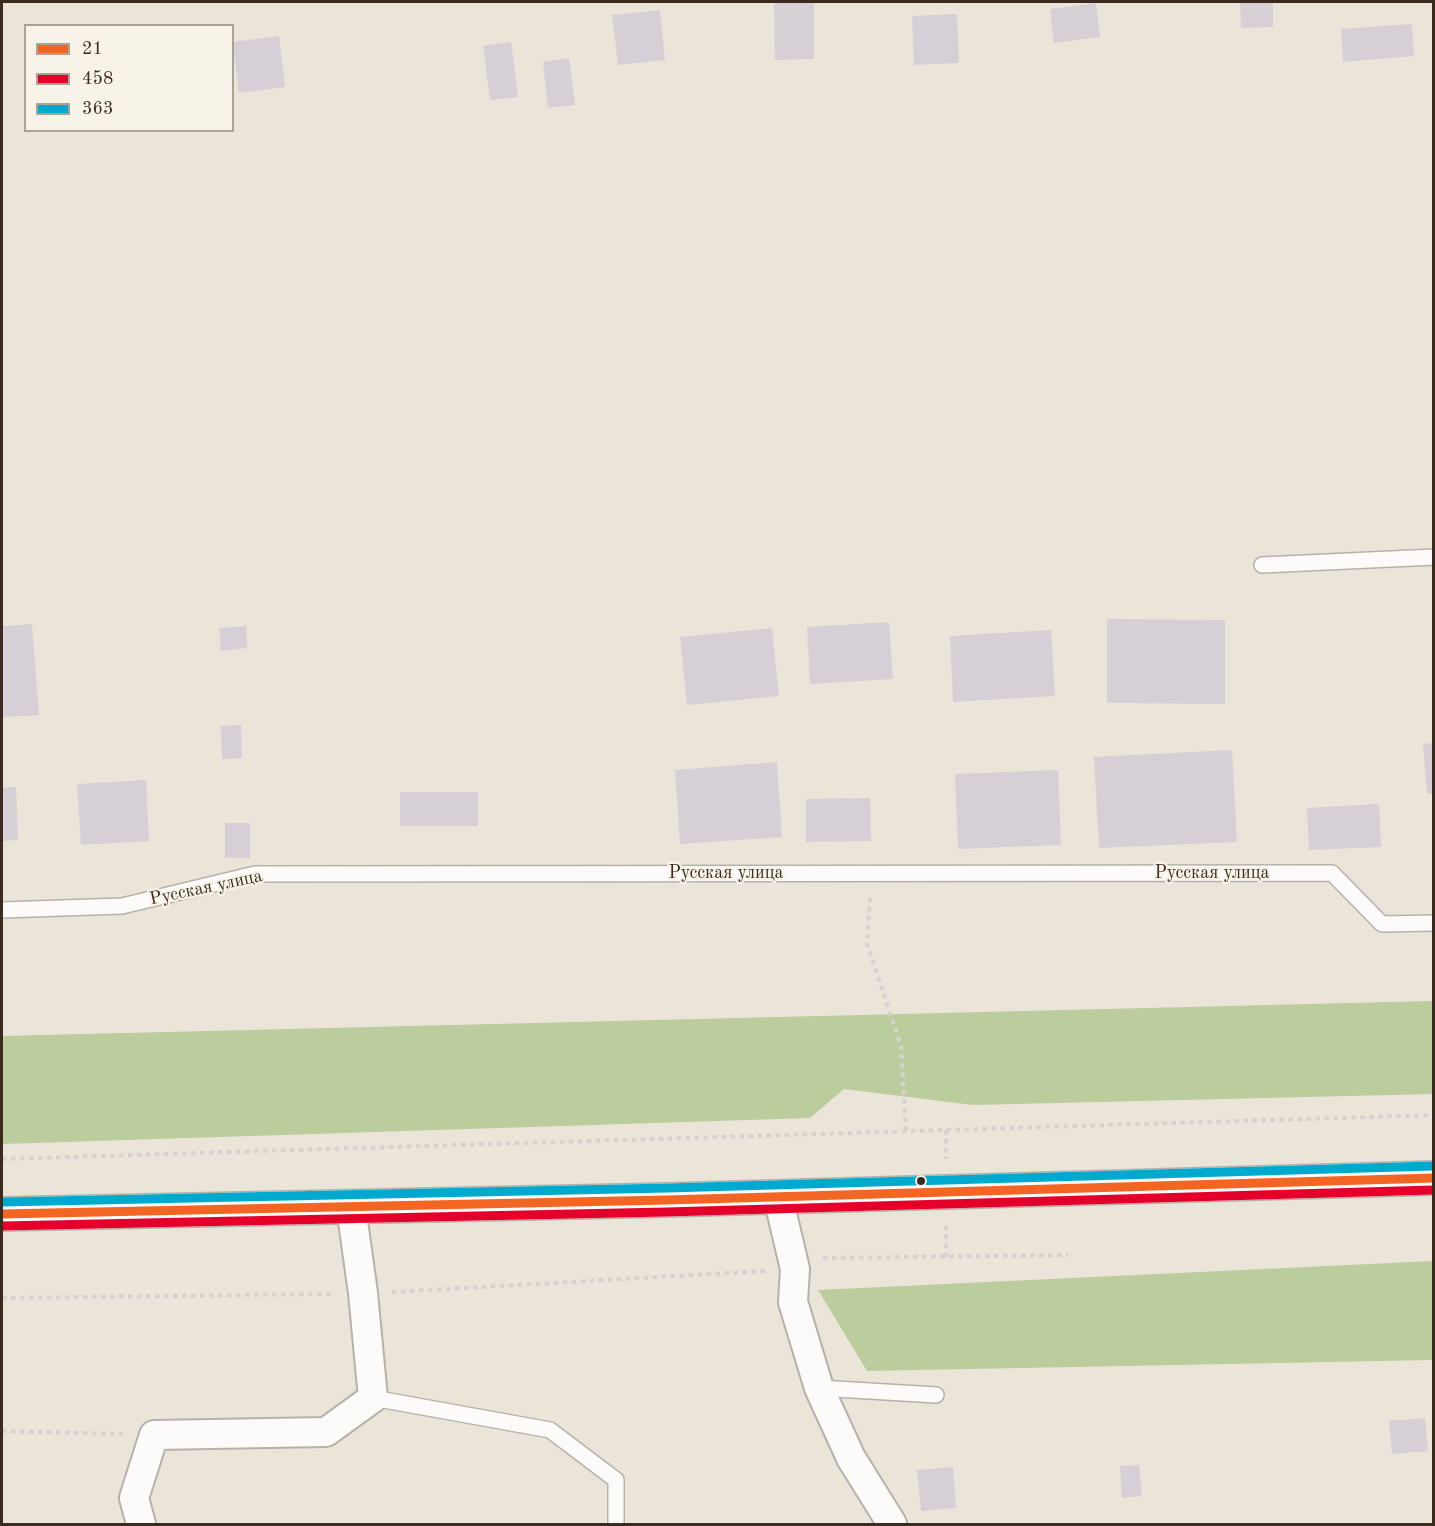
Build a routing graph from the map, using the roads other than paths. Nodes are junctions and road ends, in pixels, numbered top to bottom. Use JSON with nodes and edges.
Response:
{"nodes":[{"id":1,"x":1434,"y":557,"type":"edge"},
{"id":2,"x":1262,"y":565,"type":"dead end"},
{"id":3,"x":2,"y":910,"type":"edge"},
{"id":4,"x":1434,"y":923,"type":"edge"},
{"id":5,"x":1434,"y":1178,"type":"edge"},
{"id":6,"x":778,"y":1197,"type":"junction"},
{"id":7,"x":351,"y":1208,"type":"junction"},
{"id":8,"x":2,"y":1214,"type":"edge"},
{"id":9,"x":819,"y":1388,"type":"junction"},
{"id":10,"x":936,"y":1395,"type":"dead end"},
{"id":11,"x":373,"y":1398,"type":"junction"},
{"id":12,"x":141,"y":1524,"type":"edge"},
{"id":13,"x":616,"y":1524,"type":"edge"},
{"id":14,"x":892,"y":1524,"type":"edge"}],
"edges":[{"from":1,"to":2,"type":"lane"},
{"from":3,"to":4,"type":"lane","name":"Русская улица"},
{"from":5,"to":6,"type":"main road"},
{"from":6,"to":7,"type":"main road"},
{"from":6,"to":9,"type":"street"},
{"from":7,"to":8,"type":"main road"},
{"from":7,"to":11,"type":"street"},
{"from":9,"to":10,"type":"lane"},
{"from":9,"to":14,"type":"street"},
{"from":11,"to":12,"type":"street"},
{"from":11,"to":13,"type":"lane"}]}
